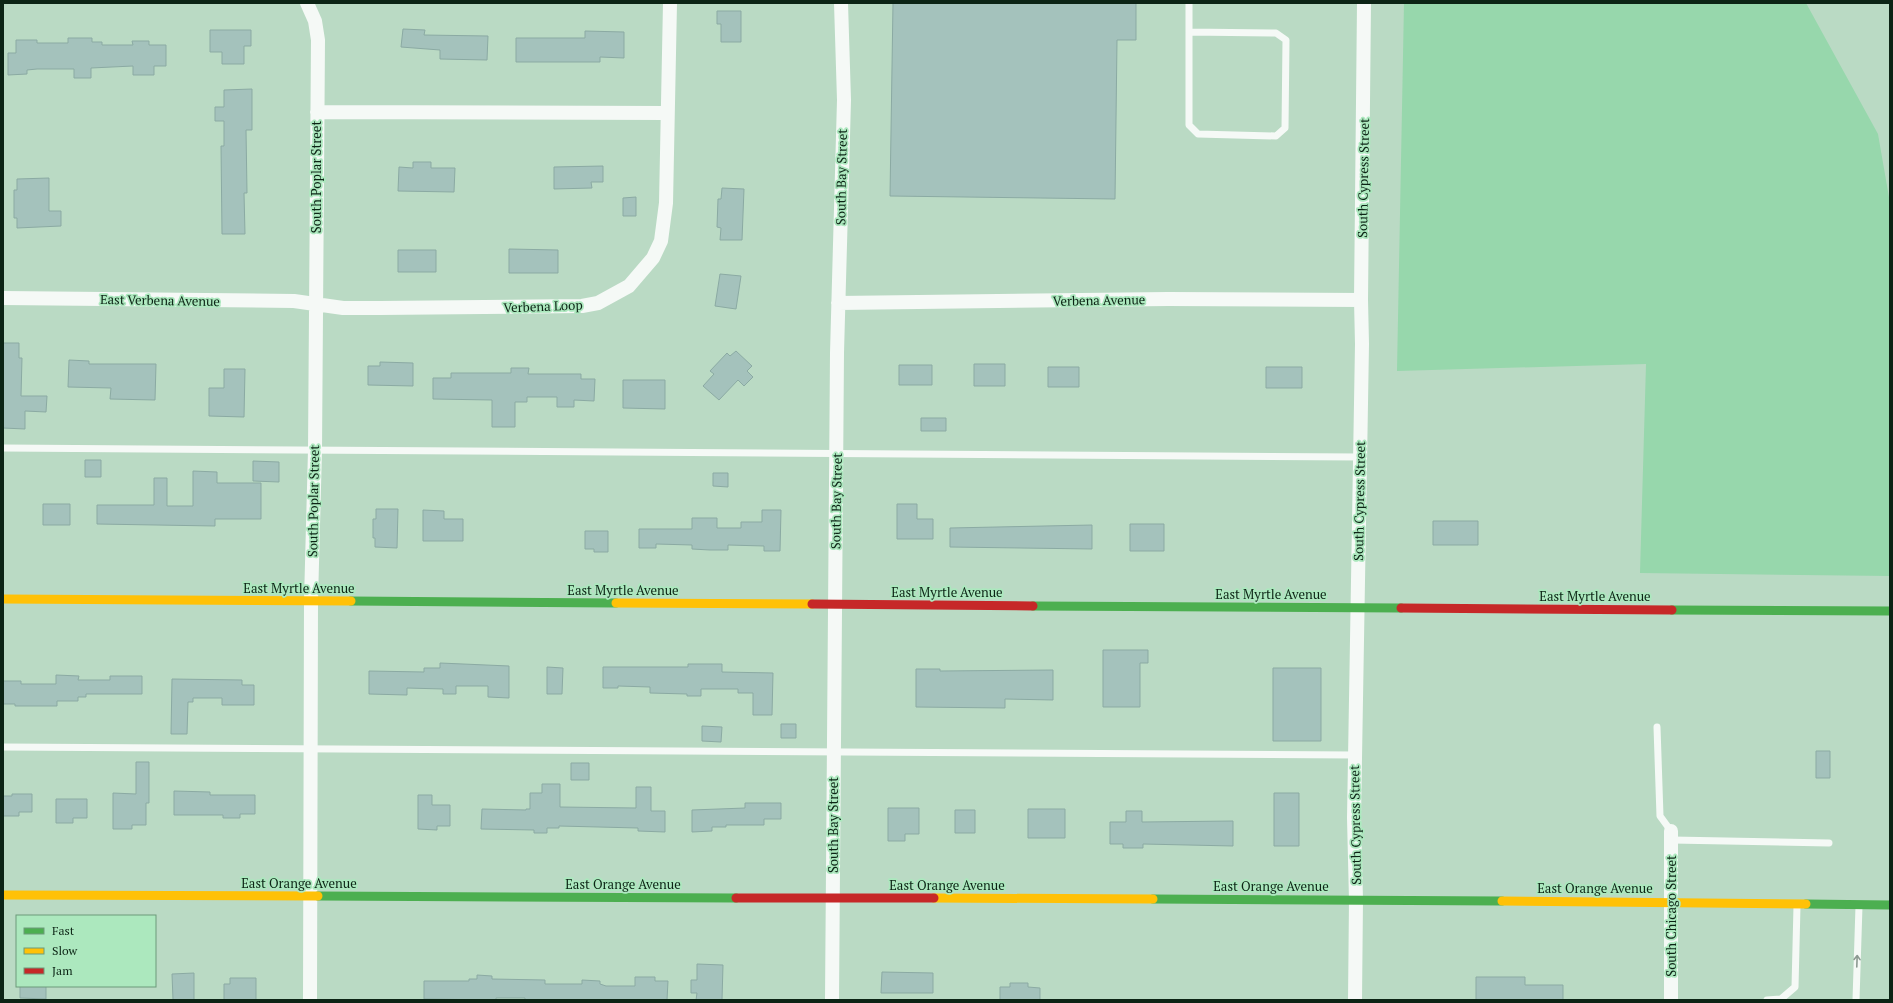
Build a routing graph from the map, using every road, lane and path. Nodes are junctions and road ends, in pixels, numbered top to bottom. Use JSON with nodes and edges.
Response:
{"nodes":[{"id":1,"x":307,"y":3,"type":"edge"},
{"id":2,"x":670,"y":3,"type":"edge"},
{"id":3,"x":841,"y":3,"type":"edge"},
{"id":4,"x":1189,"y":3,"type":"edge"},
{"id":5,"x":1364,"y":3,"type":"edge"},
{"id":6,"x":1189,"y":32,"type":"junction"},
{"id":7,"x":317,"y":112,"type":"junction"},
{"id":8,"x":667,"y":113,"type":"junction"},
{"id":9,"x":3,"y":298,"type":"edge"},
{"id":10,"x":1361,"y":300,"type":"junction"},
{"id":11,"x":838,"y":303,"type":"junction"},
{"id":12,"x":316,"y":305,"type":"junction"},
{"id":13,"x":3,"y":448,"type":"edge"},
{"id":14,"x":315,"y":450,"type":"junction"},
{"id":15,"x":837,"y":453,"type":"junction"},
{"id":16,"x":1361,"y":457,"type":"junction"},
{"id":17,"x":3,"y":599,"type":"edge"},
{"id":18,"x":311,"y":601,"type":"junction"},
{"id":19,"x":835,"y":604,"type":"junction"},
{"id":20,"x":1357,"y":608,"type":"junction"},
{"id":21,"x":1890,"y":611,"type":"edge"},
{"id":22,"x":1656,"y":727,"type":"dead end"},
{"id":23,"x":3,"y":747,"type":"edge"},
{"id":24,"x":311,"y":749,"type":"junction"},
{"id":25,"x":833,"y":752,"type":"junction"},
{"id":26,"x":1355,"y":755,"type":"junction"},
{"id":27,"x":1671,"y":836,"type":"junction"},
{"id":28,"x":1829,"y":843,"type":"dead end"},
{"id":29,"x":3,"y":895,"type":"edge"},
{"id":30,"x":309,"y":896,"type":"junction"},
{"id":31,"x":833,"y":898,"type":"junction"},
{"id":32,"x":1356,"y":900,"type":"junction"},
{"id":33,"x":1672,"y":902,"type":"junction"},
{"id":34,"x":1797,"y":903,"type":"junction"},
{"id":35,"x":1859,"y":904,"type":"junction"},
{"id":36,"x":1890,"y":905,"type":"edge"},
{"id":37,"x":310,"y":1000,"type":"edge"},
{"id":38,"x":832,"y":1000,"type":"edge"},
{"id":39,"x":1355,"y":1000,"type":"edge"},
{"id":40,"x":1671,"y":1000,"type":"edge"},
{"id":41,"x":1767,"y":1000,"type":"edge"},
{"id":42,"x":1856,"y":1000,"type":"edge"}],
"edges":[{"from":1,"to":7,"type":"street","name":"South Poplar Street"},
{"from":2,"to":8,"type":"street","name":"Verbena Loop"},
{"from":3,"to":11,"type":"street","name":"South Bay Street"},
{"from":4,"to":6,"type":"lane"},
{"from":5,"to":10,"type":"street","name":"South Cypress Street"},
{"from":6,"to":6,"type":"lane"},
{"from":7,"to":8,"type":"street"},
{"from":7,"to":12,"type":"street","name":"South Poplar Street"},
{"from":8,"to":12,"type":"street","name":"Verbena Loop"},
{"from":9,"to":12,"type":"street","name":"East Verbena Avenue"},
{"from":10,"to":11,"type":"street","name":"Verbena Avenue"},
{"from":10,"to":16,"type":"street","name":"South Cypress Street"},
{"from":11,"to":15,"type":"street","name":"South Bay Street"},
{"from":12,"to":14,"type":"street","name":"South Poplar Street"},
{"from":13,"to":14,"type":"lane"},
{"from":14,"to":15,"type":"lane"},
{"from":14,"to":18,"type":"street","name":"South Poplar Street"},
{"from":15,"to":16,"type":"lane"},
{"from":15,"to":19,"type":"street","name":"South Bay Street"},
{"from":16,"to":20,"type":"street","name":"South Cypress Street"},
{"from":17,"to":18,"type":"street","name":"East Myrtle Avenue"},
{"from":18,"to":19,"type":"street","name":"East Myrtle Avenue"},
{"from":18,"to":24,"type":"street","name":"South Poplar Street"},
{"from":19,"to":20,"type":"street","name":"East Myrtle Avenue"},
{"from":19,"to":25,"type":"street","name":"South Bay Street"},
{"from":20,"to":21,"type":"street","name":"East Myrtle Avenue"},
{"from":20,"to":26,"type":"street","name":"South Cypress Street"},
{"from":22,"to":27,"type":"lane"},
{"from":23,"to":24,"type":"lane"},
{"from":24,"to":25,"type":"lane"},
{"from":24,"to":30,"type":"street","name":"South Poplar Street"},
{"from":25,"to":26,"type":"lane"},
{"from":25,"to":31,"type":"street","name":"South Bay Street"},
{"from":26,"to":32,"type":"street","name":"South Cypress Street"},
{"from":27,"to":28,"type":"lane"},
{"from":27,"to":33,"type":"street","name":"South Chicago Street"},
{"from":29,"to":30,"type":"street","name":"East Orange Avenue"},
{"from":30,"to":31,"type":"street","name":"East Orange Avenue"},
{"from":30,"to":37,"type":"street","name":"South Poplar Street"},
{"from":31,"to":32,"type":"street","name":"East Orange Avenue"},
{"from":31,"to":38,"type":"street","name":"South Bay Street"},
{"from":32,"to":33,"type":"street","name":"East Orange Avenue"},
{"from":32,"to":39,"type":"street","name":"South Cypress Street"},
{"from":33,"to":34,"type":"street","name":"East Orange Avenue"},
{"from":33,"to":40,"type":"street","name":"South Chicago Street"},
{"from":34,"to":35,"type":"street","name":"East Orange Avenue"},
{"from":34,"to":41,"type":"lane"},
{"from":35,"to":36,"type":"street","name":"East Orange Avenue"},
{"from":42,"to":35,"type":"lane","one_way":true}]}
